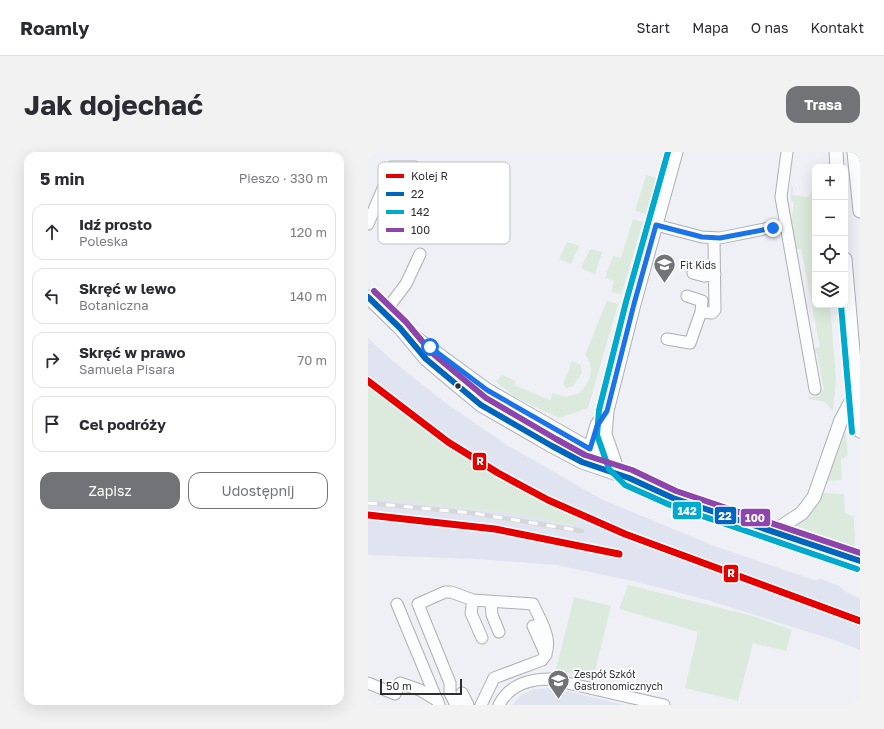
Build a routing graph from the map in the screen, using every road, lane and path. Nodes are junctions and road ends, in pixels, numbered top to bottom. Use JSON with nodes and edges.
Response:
{"nodes":[{"id":1,"x":676,"y":152,"type":"edge"},
{"id":2,"x":787,"y":152,"type":"edge"},
{"id":3,"x":836,"y":152,"type":"edge"},
{"id":4,"x":854,"y":152,"type":"edge"},
{"id":5,"x":837,"y":164,"type":"edge"},
{"id":6,"x":378,"y":200,"type":"edge"},
{"id":7,"x":860,"y":211,"type":"edge"},
{"id":8,"x":368,"y":224,"type":"edge"},
{"id":9,"x":784,"y":224,"type":"junction"},
{"id":10,"x":656,"y":225,"type":"junction"},
{"id":11,"x":714,"y":238,"type":"junction"},
{"id":12,"x":420,"y":254,"type":"dead end"},
{"id":13,"x":846,"y":272,"type":"edge"},
{"id":14,"x":693,"y":273,"type":"dead end"},
{"id":15,"x":715,"y":274,"type":"junction"},
{"id":16,"x":687,"y":296,"type":"dead end"},
{"id":17,"x":368,"y":297,"type":"edge"},
{"id":18,"x":701,"y":312,"type":"junction"},
{"id":19,"x":384,"y":313,"type":"junction"},
{"id":20,"x":400,"y":328,"type":"junction"},
{"id":21,"x":667,"y":338,"type":"dead end"},
{"id":22,"x":815,"y":389,"type":"dead end"},
{"id":23,"x":856,"y":392,"type":"junction"},
{"id":24,"x":607,"y":411,"type":"junction"},
{"id":25,"x":860,"y":431,"type":"edge"},
{"id":26,"x":605,"y":434,"type":"junction"},
{"id":27,"x":590,"y":449,"type":"junction"},
{"id":28,"x":582,"y":462,"type":"junction"},
{"id":29,"x":616,"y":466,"type":"junction"},
{"id":30,"x":629,"y":478,"type":"junction"},
{"id":31,"x":773,"y":532,"type":"junction"},
{"id":32,"x":860,"y":560,"type":"edge"},
{"id":33,"x":474,"y":600,"type":"junction"},
{"id":34,"x":491,"y":602,"type":"junction"},
{"id":35,"x":397,"y":604,"type":"dead end"},
{"id":36,"x":533,"y":626,"type":"dead end"},
{"id":37,"x":499,"y":632,"type":"dead end"},
{"id":38,"x":482,"y":638,"type":"dead end"},
{"id":39,"x":546,"y":656,"type":"junction"},
{"id":40,"x":368,"y":683,"type":"edge"},
{"id":41,"x":462,"y":693,"type":"dead end"},
{"id":42,"x":439,"y":703,"type":"edge"},
{"id":43,"x":456,"y":705,"type":"edge"},
{"id":44,"x":468,"y":705,"type":"edge"},
{"id":45,"x":481,"y":705,"type":"edge"},
{"id":46,"x":499,"y":705,"type":"edge"},
{"id":47,"x":664,"y":705,"type":"edge"}],
"edges":[{"from":1,"to":10,"type":"main road"},
{"from":2,"to":9,"type":"street"},
{"from":3,"to":5,"type":"main road"},
{"from":4,"to":7,"type":"main road"},
{"from":6,"to":8,"type":"street"},
{"from":9,"to":11,"type":"street"},
{"from":9,"to":22,"type":"street"},
{"from":10,"to":11,"type":"street"},
{"from":10,"to":24,"type":"main road"},
{"from":11,"to":15,"type":"street"},
{"from":12,"to":19,"type":"street"},
{"from":13,"to":23,"type":"main road"},
{"from":14,"to":15,"type":"street"},
{"from":15,"to":18,"type":"street"},
{"from":16,"to":18,"type":"street"},
{"from":17,"to":19,"type":"main road"},
{"from":18,"to":21,"type":"street"},
{"from":19,"to":20,"type":"main road"},
{"from":20,"to":27,"type":"main road"},
{"from":20,"to":28,"type":"main road"},
{"from":23,"to":25,"type":"main road"},
{"from":23,"to":31,"type":"main road"},
{"from":24,"to":26,"type":"main road"},
{"from":24,"to":27,"type":"main road"},
{"from":26,"to":27,"type":"main road"},
{"from":26,"to":29,"type":"main road"},
{"from":27,"to":28,"type":"main road"},
{"from":27,"to":29,"type":"main road"},
{"from":28,"to":30,"type":"main road"},
{"from":29,"to":30,"type":"main road"},
{"from":30,"to":31,"type":"main road"},
{"from":31,"to":32,"type":"main road"},
{"from":33,"to":34,"type":"street"},
{"from":33,"to":38,"type":"street"},
{"from":33,"to":43,"type":"street"},
{"from":34,"to":37,"type":"street"},
{"from":34,"to":39,"type":"street"},
{"from":35,"to":42,"type":"street"},
{"from":36,"to":39,"type":"street"},
{"from":39,"to":45,"type":"street"},
{"from":40,"to":42,"type":"street"},
{"from":41,"to":44,"type":"street"},
{"from":46,"to":47,"type":"street"}]}
